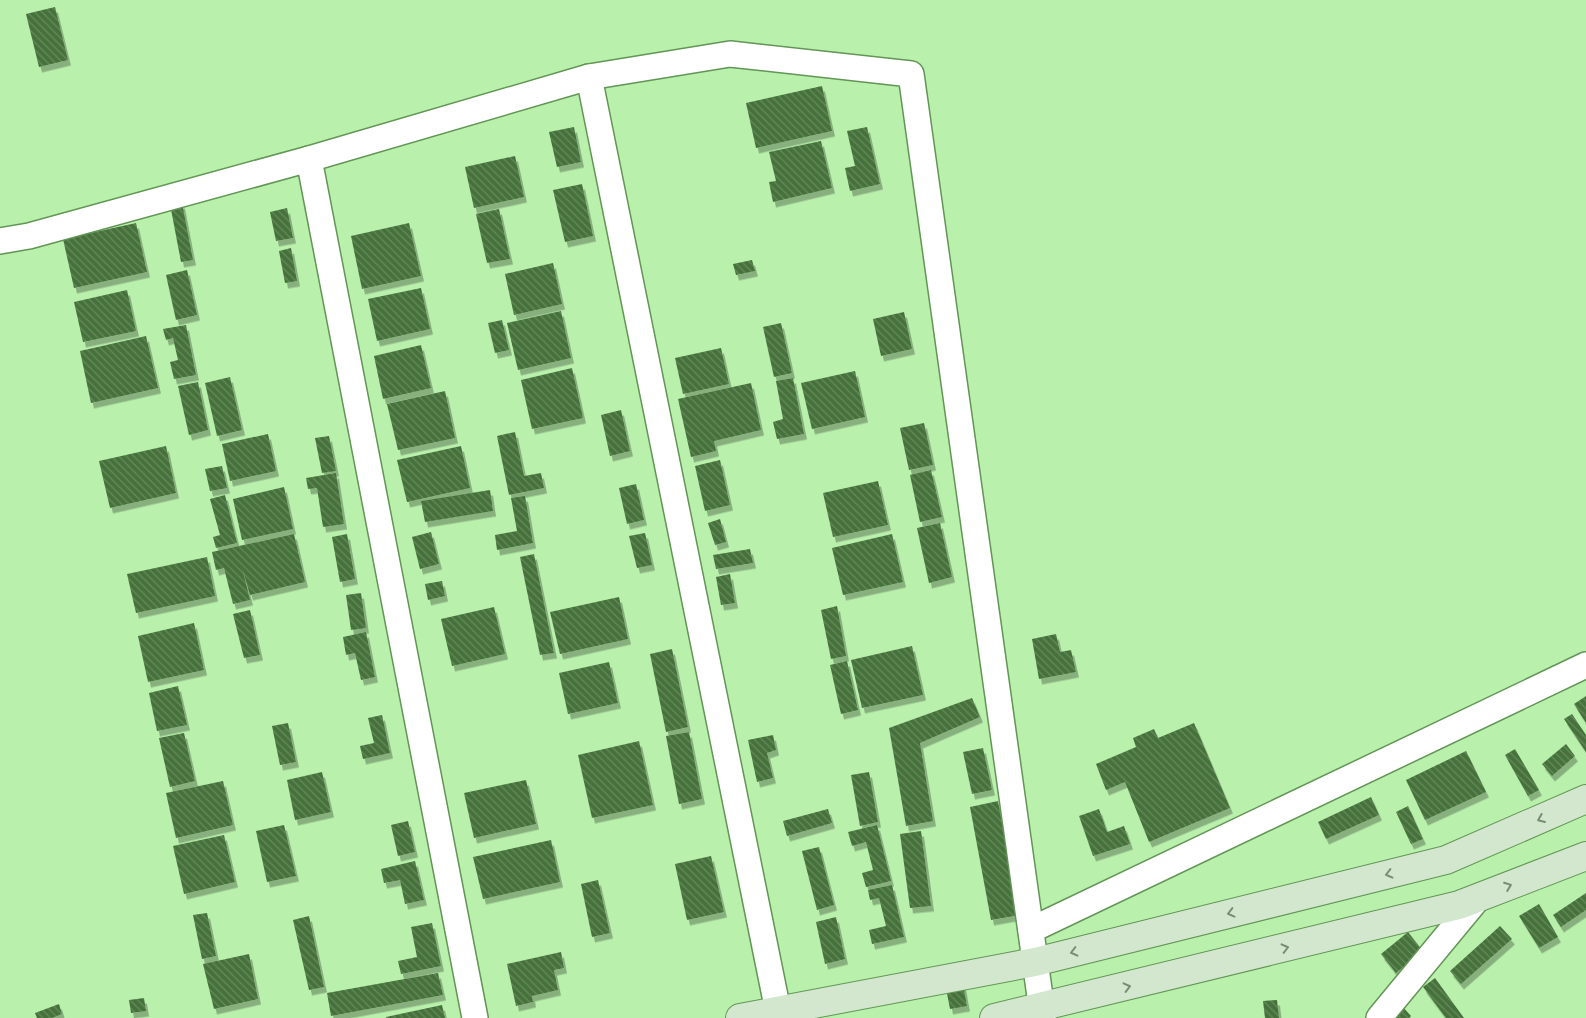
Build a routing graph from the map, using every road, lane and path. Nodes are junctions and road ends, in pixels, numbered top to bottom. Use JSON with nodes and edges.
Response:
{"nodes":[{"id":1,"x":589,"y":77,"type":"junction"},
{"id":2,"x":309,"y":159,"type":"junction"},
{"id":3,"x":0,"y":241,"type":"edge"},
{"id":4,"x":1586,"y":664,"type":"edge"},
{"id":5,"x":1586,"y":799,"type":"edge"},
{"id":6,"x":1586,"y":856,"type":"edge"},
{"id":7,"x":1479,"y":898,"type":"junction"},
{"id":8,"x":1031,"y":930,"type":"junction"},
{"id":9,"x":1035,"y":962,"type":"junction"},
{"id":10,"x":778,"y":1011,"type":"junction"},
{"id":11,"x":1042,"y":1013,"type":"edge"},
{"id":12,"x":475,"y":1018,"type":"edge"},
{"id":13,"x":740,"y":1018,"type":"edge"},
{"id":14,"x":994,"y":1018,"type":"edge"},
{"id":15,"x":1379,"y":1018,"type":"edge"}],
"edges":[{"from":1,"to":2,"type":"street"},
{"from":1,"to":8,"type":"street"},
{"from":1,"to":10,"type":"street"},
{"from":2,"to":3,"type":"street"},
{"from":2,"to":12,"type":"street"},
{"from":4,"to":8,"type":"street"},
{"from":5,"to":9,"type":"street","one_way":true},
{"from":7,"to":6,"type":"street","one_way":true},
{"from":11,"to":7,"type":"street","one_way":true},
{"from":7,"to":15,"type":"street"},
{"from":8,"to":9,"type":"street"},
{"from":9,"to":10,"type":"street"},
{"from":9,"to":11,"type":"street"},
{"from":10,"to":13,"type":"street"},
{"from":11,"to":14,"type":"street"}]}
